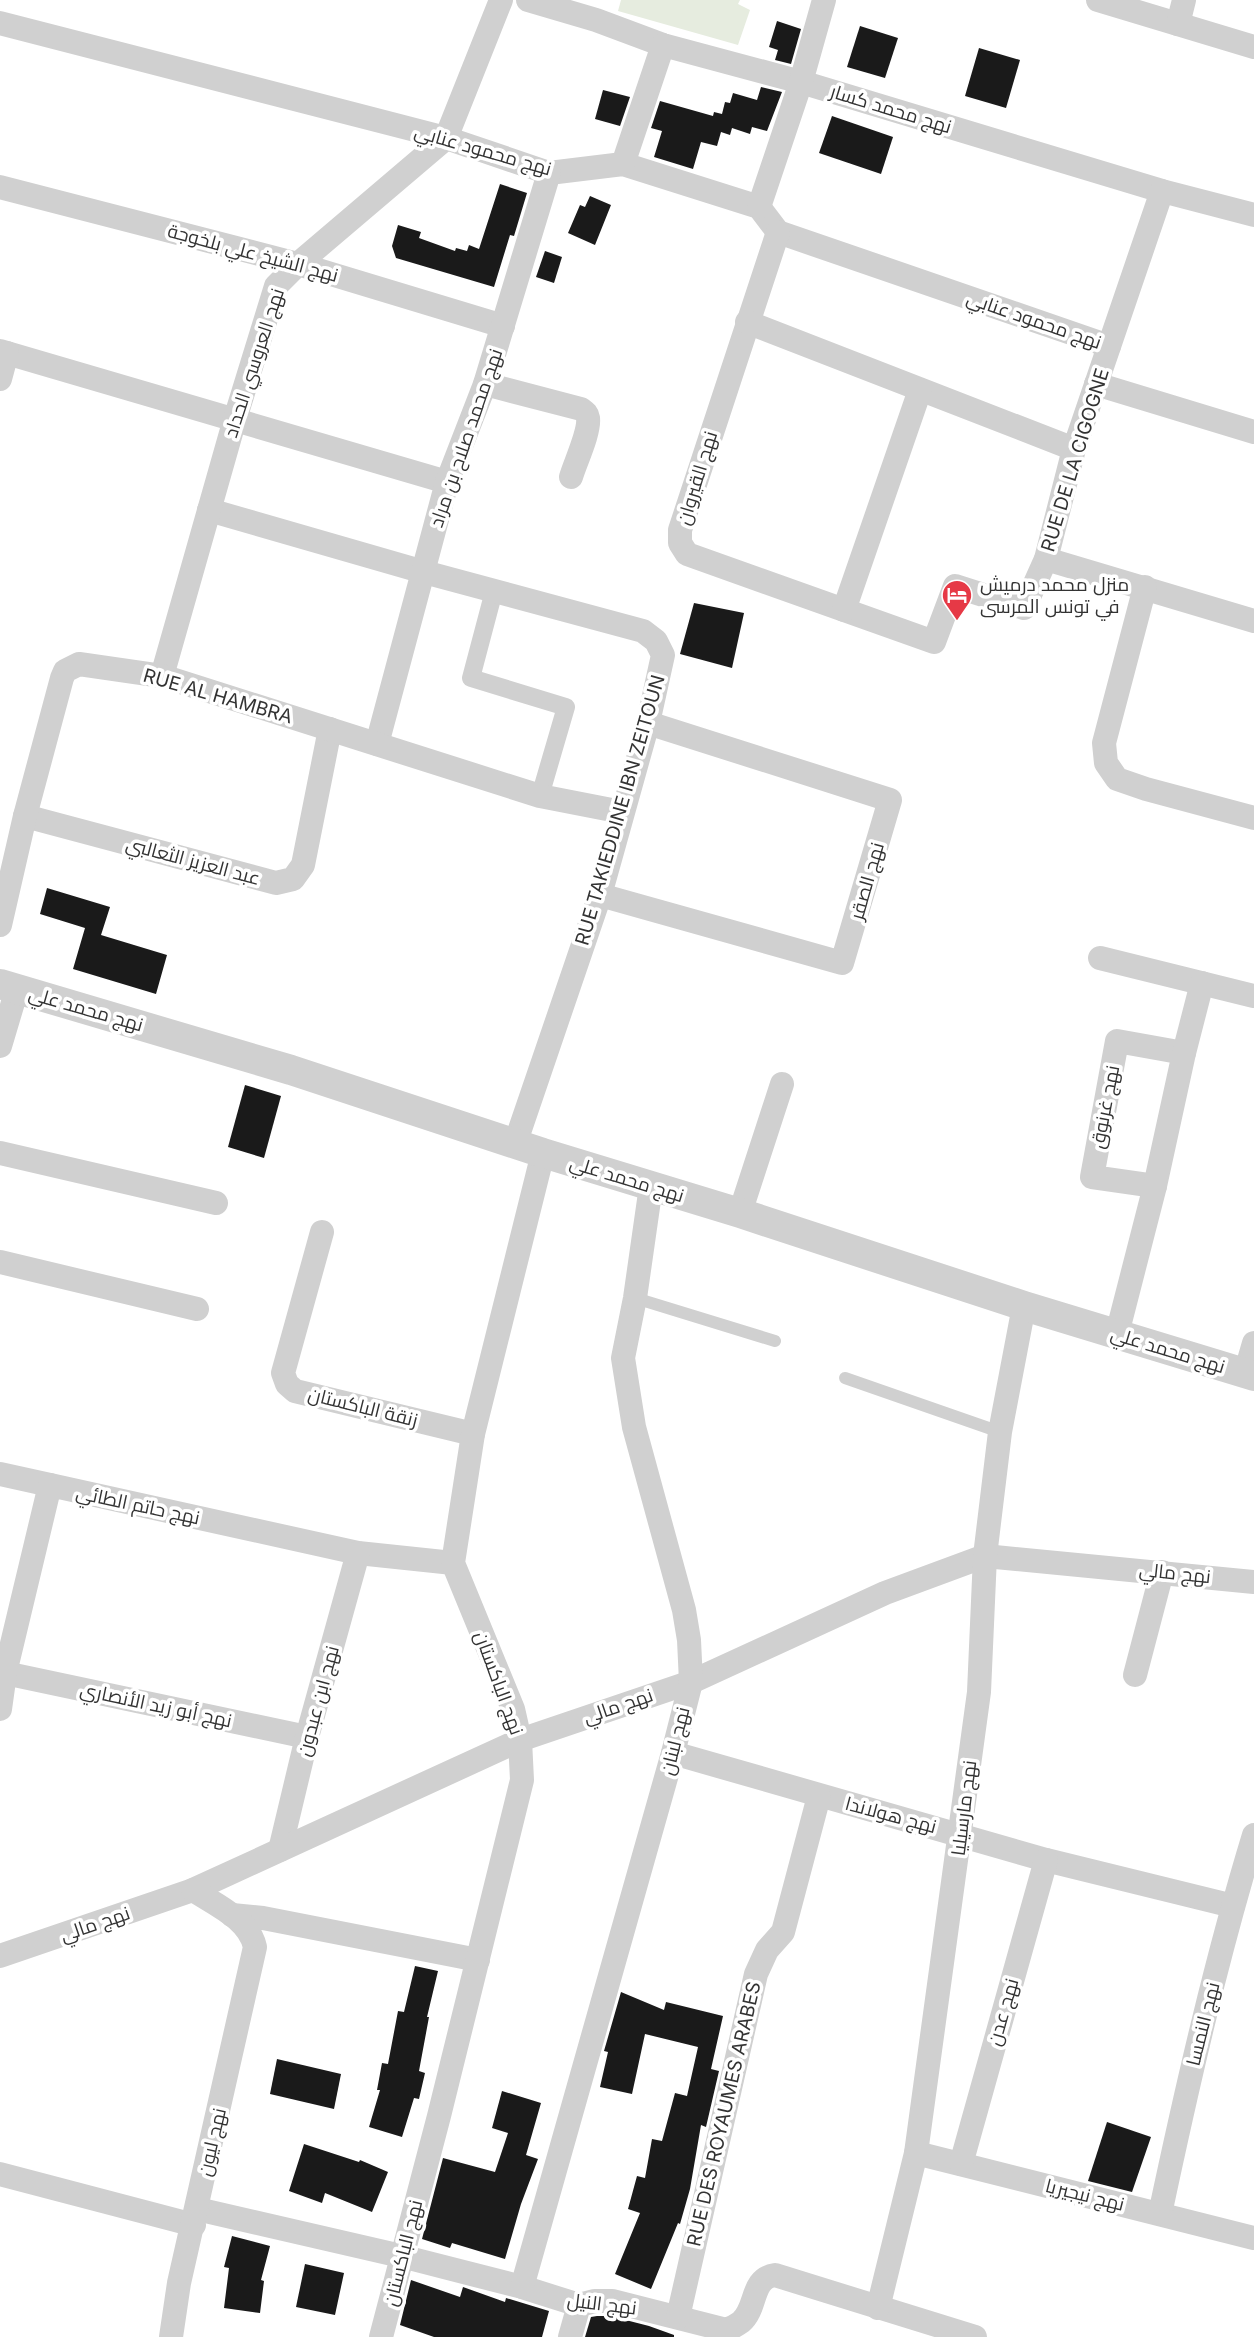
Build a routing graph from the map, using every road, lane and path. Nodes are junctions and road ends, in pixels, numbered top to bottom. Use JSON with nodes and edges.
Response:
{"nodes":[{"id":1,"x":500,"y":0,"type":"edge"},
{"id":2,"x":528,"y":0,"type":"edge"},
{"id":3,"x":824,"y":0,"type":"edge"},
{"id":4,"x":1098,"y":0,"type":"edge"},
{"id":5,"x":1184,"y":0,"type":"edge"},
{"id":6,"x":599,"y":10,"type":"edge"},
{"id":7,"x":0,"y":23,"type":"edge"},
{"id":8,"x":1178,"y":24,"type":"junction"},
{"id":9,"x":663,"y":45,"type":"junction"},
{"id":10,"x":1254,"y":47,"type":"edge"},
{"id":11,"x":801,"y":82,"type":"junction"},
{"id":12,"x":446,"y":138,"type":"junction"},
{"id":13,"x":623,"y":164,"type":"junction"},
{"id":14,"x":549,"y":173,"type":"junction"},
{"id":15,"x":0,"y":187,"type":"edge"},
{"id":16,"x":1162,"y":191,"type":"junction"},
{"id":17,"x":759,"y":207,"type":"junction"},
{"id":18,"x":1254,"y":215,"type":"edge"},
{"id":19,"x":778,"y":232,"type":"junction"},
{"id":20,"x":298,"y":264,"type":"junction"},
{"id":21,"x":747,"y":323,"type":"junction"},
{"id":22,"x":503,"y":326,"type":"junction"},
{"id":23,"x":1110,"y":345,"type":"junction"},
{"id":24,"x":3,"y":352,"type":"edge"},
{"id":25,"x":0,"y":379,"type":"edge"},
{"id":26,"x":485,"y":384,"type":"junction"},
{"id":27,"x":1096,"y":384,"type":"junction"},
{"id":28,"x":920,"y":390,"type":"junction"},
{"id":29,"x":234,"y":419,"type":"junction"},
{"id":30,"x":1254,"y":432,"type":"edge"},
{"id":31,"x":1074,"y":449,"type":"junction"},
{"id":32,"x":571,"y":477,"type":"dead end"},
{"id":33,"x":447,"y":482,"type":"junction"},
{"id":34,"x":209,"y":510,"type":"junction"},
{"id":35,"x":1046,"y":559,"type":"junction"},
{"id":36,"x":424,"y":572,"type":"junction"},
{"id":37,"x":1145,"y":587,"type":"junction"},
{"id":38,"x":494,"y":591,"type":"junction"},
{"id":39,"x":1024,"y":608,"type":"joint"},
{"id":40,"x":844,"y":610,"type":"junction"},
{"id":41,"x":1254,"y":621,"type":"edge"},
{"id":42,"x":162,"y":676,"type":"junction"},
{"id":43,"x":648,"y":723,"type":"junction"},
{"id":44,"x":330,"y":729,"type":"junction"},
{"id":45,"x":377,"y":744,"type":"junction"},
{"id":46,"x":540,"y":796,"type":"junction"},
{"id":47,"x":622,"y":812,"type":"junction"},
{"id":48,"x":25,"y":816,"type":"junction"},
{"id":49,"x":1254,"y":818,"type":"edge"},
{"id":50,"x":600,"y":895,"type":"junction"},
{"id":51,"x":0,"y":925,"type":"edge"},
{"id":52,"x":1101,"y":958,"type":"dead end"},
{"id":53,"x":1202,"y":983,"type":"junction"},
{"id":54,"x":8,"y":986,"type":"edge"},
{"id":55,"x":1254,"y":996,"type":"edge"},
{"id":56,"x":0,"y":1046,"type":"edge"},
{"id":57,"x":1184,"y":1053,"type":"junction"},
{"id":58,"x":782,"y":1084,"type":"dead end"},
{"id":59,"x":514,"y":1144,"type":"junction"},
{"id":60,"x":0,"y":1153,"type":"edge"},
{"id":61,"x":543,"y":1153,"type":"junction"},
{"id":62,"x":651,"y":1186,"type":"junction"},
{"id":63,"x":1155,"y":1186,"type":"junction"},
{"id":64,"x":216,"y":1203,"type":"dead end"},
{"id":65,"x":740,"y":1213,"type":"junction"},
{"id":66,"x":322,"y":1232,"type":"dead end"},
{"id":67,"x":0,"y":1262,"type":"edge"},
{"id":68,"x":635,"y":1298,"type":"junction"},
{"id":69,"x":1024,"y":1306,"type":"junction"},
{"id":70,"x":197,"y":1310,"type":"dead end"},
{"id":71,"x":1117,"y":1334,"type":"junction"},
{"id":72,"x":775,"y":1341,"type":"dead end"},
{"id":73,"x":1254,"y":1343,"type":"edge"},
{"id":74,"x":1250,"y":1375,"type":"edge"},
{"id":75,"x":845,"y":1378,"type":"dead end"},
{"id":76,"x":1000,"y":1433,"type":"junction"},
{"id":77,"x":473,"y":1434,"type":"junction"},
{"id":78,"x":0,"y":1474,"type":"edge"},
{"id":79,"x":50,"y":1485,"type":"junction"},
{"id":80,"x":358,"y":1553,"type":"junction"},
{"id":81,"x":985,"y":1556,"type":"junction"},
{"id":82,"x":453,"y":1563,"type":"junction"},
{"id":83,"x":1162,"y":1572,"type":"junction"},
{"id":84,"x":1254,"y":1582,"type":"edge"},
{"id":85,"x":3,"y":1672,"type":"edge"},
{"id":86,"x":1135,"y":1675,"type":"dead end"},
{"id":87,"x":691,"y":1682,"type":"junction"},
{"id":88,"x":0,"y":1709,"type":"edge"},
{"id":89,"x":307,"y":1737,"type":"junction"},
{"id":90,"x":520,"y":1740,"type":"junction"},
{"id":91,"x":673,"y":1753,"type":"junction"},
{"id":92,"x":819,"y":1796,"type":"junction"},
{"id":93,"x":961,"y":1834,"type":"junction"},
{"id":94,"x":1254,"y":1835,"type":"edge"},
{"id":95,"x":280,"y":1850,"type":"junction"},
{"id":96,"x":1046,"y":1860,"type":"junction"},
{"id":97,"x":193,"y":1890,"type":"junction"},
{"id":98,"x":1233,"y":1906,"type":"junction"},
{"id":99,"x":232,"y":1915,"type":"junction"},
{"id":100,"x":0,"y":1956,"type":"edge"},
{"id":101,"x":478,"y":1959,"type":"junction"},
{"id":102,"x":916,"y":2153,"type":"junction"},
{"id":103,"x":961,"y":2164,"type":"junction"},
{"id":104,"x":0,"y":2174,"type":"edge"},
{"id":105,"x":1160,"y":2214,"type":"junction"},
{"id":106,"x":195,"y":2217,"type":"junction"},
{"id":107,"x":1254,"y":2238,"type":"edge"},
{"id":108,"x":401,"y":2256,"type":"junction"},
{"id":109,"x":522,"y":2287,"type":"junction"},
{"id":110,"x":579,"y":2305,"type":"junction"},
{"id":111,"x":878,"y":2308,"type":"junction"},
{"id":112,"x":678,"y":2317,"type":"junction"},
{"id":113,"x":732,"y":2334,"type":"edge"},
{"id":114,"x":171,"y":2337,"type":"edge"},
{"id":115,"x":381,"y":2337,"type":"edge"},
{"id":116,"x":570,"y":2337,"type":"edge"},
{"id":117,"x":975,"y":2337,"type":"edge"}],
"edges":[{"from":1,"to":12,"type":"street","name":"نهج العروسي الحداد"},
{"from":2,"to":6,"type":"street","name":"نهج محمد كسار"},
{"from":3,"to":11,"type":"street"},
{"from":4,"to":8,"type":"street"},
{"from":5,"to":8,"type":"street"},
{"from":6,"to":9,"type":"street","name":"نهج محمد كسار"},
{"from":7,"to":12,"type":"street","name":"نهج محمود عنابي"},
{"from":8,"to":10,"type":"street"},
{"from":9,"to":11,"type":"street","name":"نهج محمد كسار"},
{"from":9,"to":13,"type":"street"},
{"from":11,"to":16,"type":"street","name":"نهج محمد كسار"},
{"from":11,"to":17,"type":"street"},
{"from":12,"to":14,"type":"street","name":"نهج محمود عنابي"},
{"from":12,"to":20,"type":"street","name":"نهج العروسي الحداد"},
{"from":13,"to":14,"type":"street","name":"نهج محمود عنابي"},
{"from":13,"to":17,"type":"street","name":"نهج محمود عنابي"},
{"from":14,"to":22,"type":"street","name":"نهج محمد صلاح بن مراد"},
{"from":15,"to":20,"type":"street","name":"نهج الشيخ علي بلخوجة"},
{"from":16,"to":18,"type":"street","name":"نهج محمد كسار"},
{"from":16,"to":23,"type":"street","name":"RUE DE LA CIGOGNE"},
{"from":17,"to":19,"type":"street"},
{"from":19,"to":21,"type":"street","name":"نهج القيروان"},
{"from":19,"to":23,"type":"street","name":"نهج محمود عنابي"},
{"from":20,"to":22,"type":"street","name":"نهج الشيخ علي بلخوجة"},
{"from":20,"to":29,"type":"street","name":"نهج العروسي الحداد"},
{"from":21,"to":28,"type":"street"},
{"from":21,"to":40,"type":"street","name":"نهج القيروان"},
{"from":22,"to":26,"type":"street","name":"نهج محمد صلاح بن مراد"},
{"from":23,"to":27,"type":"street","name":"RUE DE LA CIGOGNE"},
{"from":24,"to":25,"type":"street"},
{"from":24,"to":29,"type":"street"},
{"from":26,"to":32,"type":"street"},
{"from":26,"to":33,"type":"street","name":"نهج محمد صلاح بن مراد"},
{"from":27,"to":30,"type":"street"},
{"from":27,"to":31,"type":"street","name":"RUE DE LA CIGOGNE"},
{"from":28,"to":31,"type":"street"},
{"from":28,"to":40,"type":"street"},
{"from":29,"to":33,"type":"street"},
{"from":29,"to":34,"type":"street","name":"نهج العروسي الحداد"},
{"from":31,"to":35,"type":"street","name":"RUE DE LA CIGOGNE"},
{"from":33,"to":36,"type":"street","name":"نهج محمد صلاح بن مراد"},
{"from":34,"to":36,"type":"street","name":"RUE TAKIEDDINE IBN ZEITOUN"},
{"from":34,"to":42,"type":"street","name":"نهج العروسي الحداد"},
{"from":35,"to":37,"type":"street"},
{"from":35,"to":39,"type":"street","name":"RUE DE LA CIGOGNE"},
{"from":36,"to":38,"type":"street","name":"RUE TAKIEDDINE IBN ZEITOUN"},
{"from":36,"to":45,"type":"street","name":"نهج محمد صلاح بن مراد"},
{"from":37,"to":41,"type":"street"},
{"from":37,"to":49,"type":"street"},
{"from":38,"to":43,"type":"street","name":"RUE TAKIEDDINE IBN ZEITOUN"},
{"from":38,"to":46,"type":"street"},
{"from":39,"to":40,"type":"street","name":"نهج القيروان"},
{"from":42,"to":44,"type":"street","name":"RUE AL HAMBRA"},
{"from":42,"to":48,"type":"street","name":"RUE AL HAMBRA"},
{"from":43,"to":47,"type":"street","name":"RUE TAKIEDDINE IBN ZEITOUN"},
{"from":43,"to":50,"type":"street","name":"نهج الصقر"},
{"from":44,"to":45,"type":"street","name":"RUE AL HAMBRA"},
{"from":44,"to":48,"type":"street","name":"عبد العزيز الثعالبي"},
{"from":45,"to":46,"type":"street","name":"RUE AL HAMBRA"},
{"from":46,"to":47,"type":"street","name":"RUE AL HAMBRA"},
{"from":47,"to":50,"type":"street","name":"RUE TAKIEDDINE IBN ZEITOUN"},
{"from":48,"to":51,"type":"street","name":"RUE AL HAMBRA"},
{"from":50,"to":59,"type":"street","name":"RUE TAKIEDDINE IBN ZEITOUN"},
{"from":52,"to":53,"type":"street"},
{"from":53,"to":55,"type":"street"},
{"from":53,"to":57,"type":"street"},
{"from":54,"to":56,"type":"street"},
{"from":54,"to":59,"type":"street","name":"نهج محمد علي"},
{"from":57,"to":63,"type":"street"},
{"from":57,"to":63,"type":"street","name":"نهج غرنوق"},
{"from":58,"to":65,"type":"street"},
{"from":59,"to":61,"type":"street","name":"نهج محمد علي"},
{"from":60,"to":64,"type":"street"},
{"from":61,"to":62,"type":"street","name":"نهج محمد علي"},
{"from":61,"to":77,"type":"street"},
{"from":62,"to":65,"type":"street","name":"نهج محمد علي"},
{"from":62,"to":68,"type":"street","name":"نهج لبنان"},
{"from":63,"to":71,"type":"street"},
{"from":65,"to":69,"type":"street","name":"نهج محمد علي"},
{"from":66,"to":77,"type":"street","name":"زنقة الباكستان"},
{"from":67,"to":70,"type":"street"},
{"from":68,"to":72,"type":"lane"},
{"from":68,"to":87,"type":"street","name":"نهج لبنان"},
{"from":69,"to":71,"type":"street","name":"نهج محمد علي"},
{"from":69,"to":76,"type":"street","name":"نهج مارسيليا"},
{"from":71,"to":74,"type":"street","name":"نهج محمد علي"},
{"from":73,"to":74,"type":"street"},
{"from":75,"to":76,"type":"lane"},
{"from":76,"to":81,"type":"street","name":"نهج مارسيليا"},
{"from":77,"to":82,"type":"street"},
{"from":78,"to":79,"type":"street"},
{"from":79,"to":80,"type":"street","name":"نهج حاتم الطائي"},
{"from":79,"to":85,"type":"street","name":"نهج حاتم الطائي"},
{"from":80,"to":82,"type":"street","name":"نهج حاتم الطائي"},
{"from":80,"to":89,"type":"street","name":"نهج ابن عبدون"},
{"from":81,"to":83,"type":"street","name":"نهج مالي"},
{"from":81,"to":87,"type":"street","name":"نهج مالي"},
{"from":81,"to":93,"type":"street","name":"نهج مارسيليا"},
{"from":82,"to":90,"type":"street","name":"نهج الباكستان"},
{"from":83,"to":84,"type":"street","name":"نهج مالي"},
{"from":83,"to":86,"type":"street"},
{"from":85,"to":88,"type":"street","name":"نهج حاتم الطائي"},
{"from":85,"to":89,"type":"street","name":"نهج أبو زيد الأنصاري"},
{"from":87,"to":90,"type":"street","name":"نهج مالي"},
{"from":87,"to":91,"type":"street","name":"نهج لبنان"},
{"from":89,"to":95,"type":"street","name":"نهج ابن عبدون"},
{"from":90,"to":95,"type":"street","name":"نهج مالي"},
{"from":90,"to":101,"type":"street","name":"نهج الباكستان"},
{"from":91,"to":92,"type":"street","name":"نهج هولاندا"},
{"from":91,"to":109,"type":"street","name":"نهج لبنان"},
{"from":92,"to":93,"type":"street","name":"نهج هولاندا"},
{"from":92,"to":112,"type":"street","name":"RUE DES ROYAUMES ARABES"},
{"from":93,"to":96,"type":"street","name":"نهج هولاندا"},
{"from":93,"to":102,"type":"street","name":"نهج مارسيليا"},
{"from":94,"to":98,"type":"street","name":"نهج النمسا"},
{"from":95,"to":97,"type":"street","name":"نهج مالي"},
{"from":96,"to":98,"type":"street","name":"نهج هولاندا"},
{"from":96,"to":103,"type":"street","name":"نهج عدن"},
{"from":97,"to":99,"type":"street"},
{"from":97,"to":100,"type":"street","name":"نهج مالي"},
{"from":98,"to":105,"type":"street","name":"نهج النمسا"},
{"from":99,"to":101,"type":"street"},
{"from":99,"to":106,"type":"street","name":"نهج ليون"},
{"from":101,"to":108,"type":"street","name":"نهج الباكستان"},
{"from":102,"to":103,"type":"street","name":"نهج نيجيريا"},
{"from":102,"to":111,"type":"street","name":"نهج مارسيليا"},
{"from":103,"to":105,"type":"street","name":"نهج نيجيريا"},
{"from":104,"to":106,"type":"street","name":"نهج النيل"},
{"from":105,"to":107,"type":"street","name":"نهج نيجيريا"},
{"from":106,"to":108,"type":"street","name":"نهج النيل"},
{"from":106,"to":114,"type":"street","name":"نهج ليون"},
{"from":108,"to":109,"type":"street","name":"نهج النيل"},
{"from":108,"to":115,"type":"street","name":"نهج الباكستان"},
{"from":109,"to":110,"type":"street","name":"نهج النيل"},
{"from":110,"to":112,"type":"street","name":"نهج النيل"},
{"from":110,"to":116,"type":"street"},
{"from":111,"to":113,"type":"street","name":"نهج النيل"},
{"from":111,"to":117,"type":"street","name":"نهج النيل"},
{"from":112,"to":113,"type":"street","name":"نهج النيل"}]}
